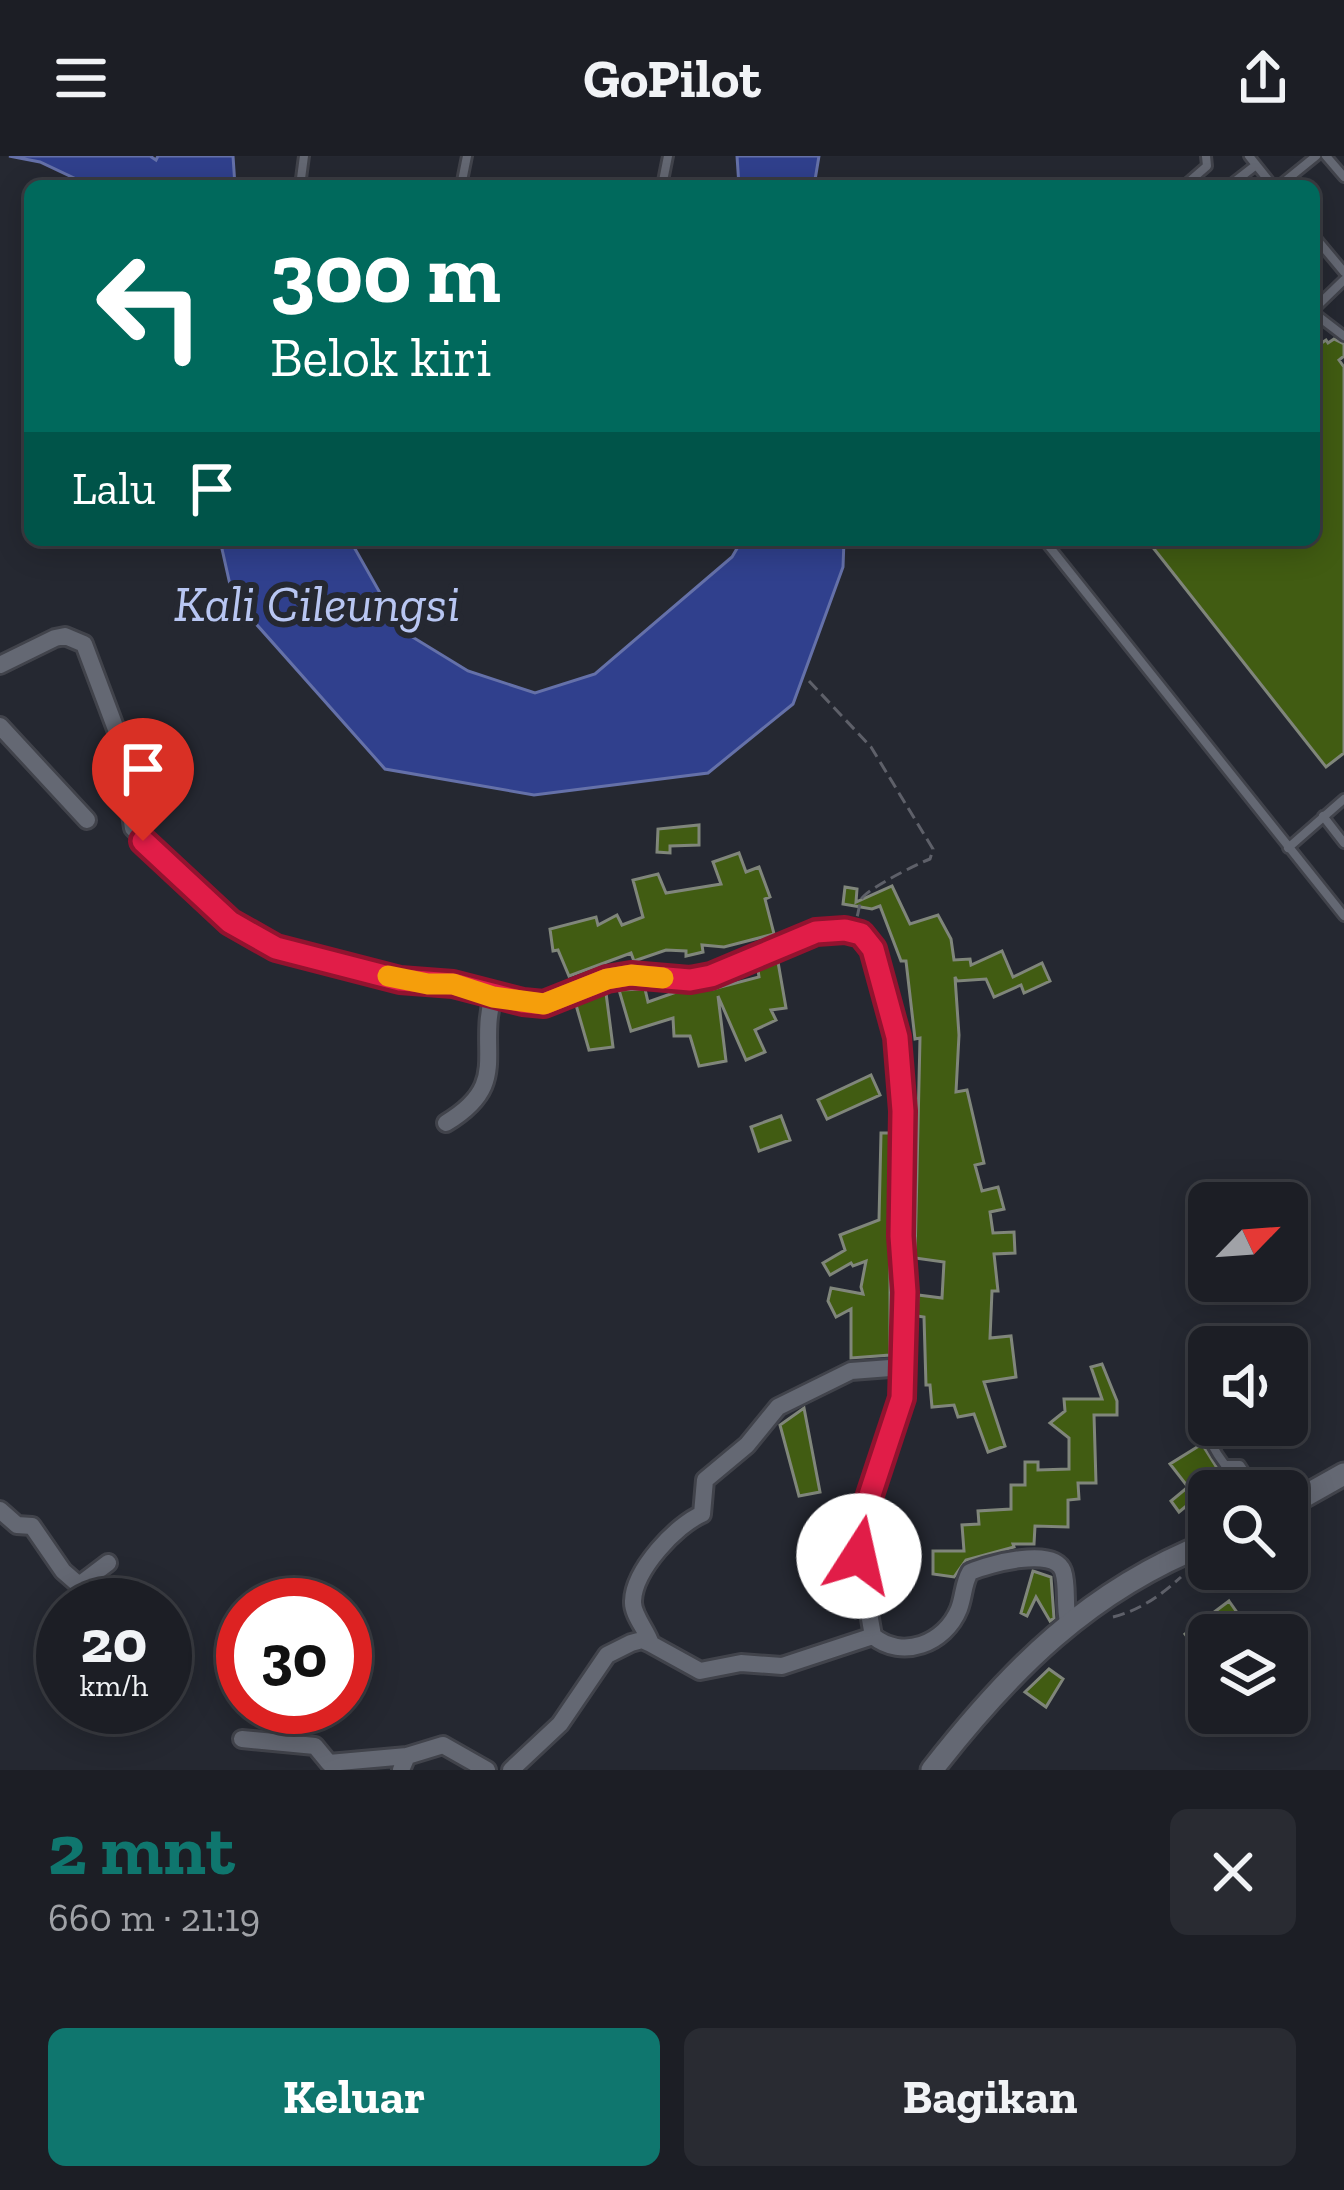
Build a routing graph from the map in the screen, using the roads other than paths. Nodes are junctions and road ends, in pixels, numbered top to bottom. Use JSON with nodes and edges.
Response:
{"nodes":[{"id":1,"x":1206,"y":156,"type":"edge"},
{"id":2,"x":1316,"y":156,"type":"edge"},
{"id":3,"x":1326,"y":156,"type":"edge"},
{"id":4,"x":1344,"y":178,"type":"edge"},
{"id":5,"x":1191,"y":180,"type":"edge"},
{"id":6,"x":1284,"y":180,"type":"edge"},
{"id":7,"x":1320,"y":244,"type":"edge"},
{"id":8,"x":1344,"y":276,"type":"edge"},
{"id":9,"x":1320,"y":304,"type":"edge"},
{"id":10,"x":1320,"y":316,"type":"edge"},
{"id":11,"x":1344,"y":336,"type":"edge"},
{"id":12,"x":1049,"y":546,"type":"edge"},
{"id":13,"x":0,"y":665,"type":"edge"},
{"id":14,"x":0,"y":726,"type":"edge"},
{"id":15,"x":1344,"y":799,"type":"edge"},
{"id":16,"x":1323,"y":816,"type":"junction"},
{"id":17,"x":88,"y":820,"type":"dead end"},
{"id":18,"x":1344,"y":843,"type":"edge"},
{"id":19,"x":1288,"y":848,"type":"junction"},
{"id":20,"x":1344,"y":916,"type":"edge"},
{"id":21,"x":493,"y":997,"type":"junction"},
{"id":22,"x":446,"y":1123,"type":"dead end"},
{"id":23,"x":904,"y":1367,"type":"junction"},
{"id":24,"x":1212,"y":1446,"type":"edge"},
{"id":25,"x":1244,"y":1470,"type":"edge"},
{"id":26,"x":1344,"y":1474,"type":"edge"},
{"id":27,"x":1308,"y":1495,"type":"edge"},
{"id":28,"x":0,"y":1510,"type":"edge"},
{"id":29,"x":1188,"y":1559,"type":"edge"},
{"id":30,"x":108,"y":1562,"type":"dead end"},
{"id":31,"x":1068,"y":1622,"type":"junction"},
{"id":32,"x":873,"y":1636,"type":"junction"},
{"id":33,"x":651,"y":1644,"type":"junction"},
{"id":34,"x":242,"y":1739,"type":"dead end"},
{"id":35,"x":404,"y":1763,"type":"edge"},
{"id":36,"x":488,"y":1770,"type":"edge"},
{"id":37,"x":511,"y":1770,"type":"edge"},
{"id":38,"x":932,"y":1770,"type":"edge"}],
"edges":[{"from":1,"to":5,"type":"lane"},
{"from":2,"to":6,"type":"lane"},
{"from":3,"to":4,"type":"lane"},
{"from":7,"to":8,"type":"lane"},
{"from":8,"to":9,"type":"lane"},
{"from":10,"to":11,"type":"lane"},
{"from":12,"to":19,"type":"lane"},
{"from":13,"to":21,"type":"street"},
{"from":14,"to":17,"type":"street"},
{"from":15,"to":16,"type":"lane"},
{"from":16,"to":18,"type":"lane"},
{"from":16,"to":19,"type":"lane"},
{"from":19,"to":20,"type":"lane"},
{"from":21,"to":22,"type":"street"},
{"from":21,"to":23,"type":"street"},
{"from":23,"to":32,"type":"street"},
{"from":23,"to":33,"type":"street"},
{"from":24,"to":25,"type":"lane"},
{"from":26,"to":27,"type":"street"},
{"from":28,"to":30,"type":"street"},
{"from":29,"to":31,"type":"street"},
{"from":31,"to":32,"type":"street"},
{"from":31,"to":38,"type":"street"},
{"from":32,"to":33,"type":"street"},
{"from":33,"to":37,"type":"street"},
{"from":34,"to":35,"type":"street"},
{"from":35,"to":36,"type":"street"}]}
